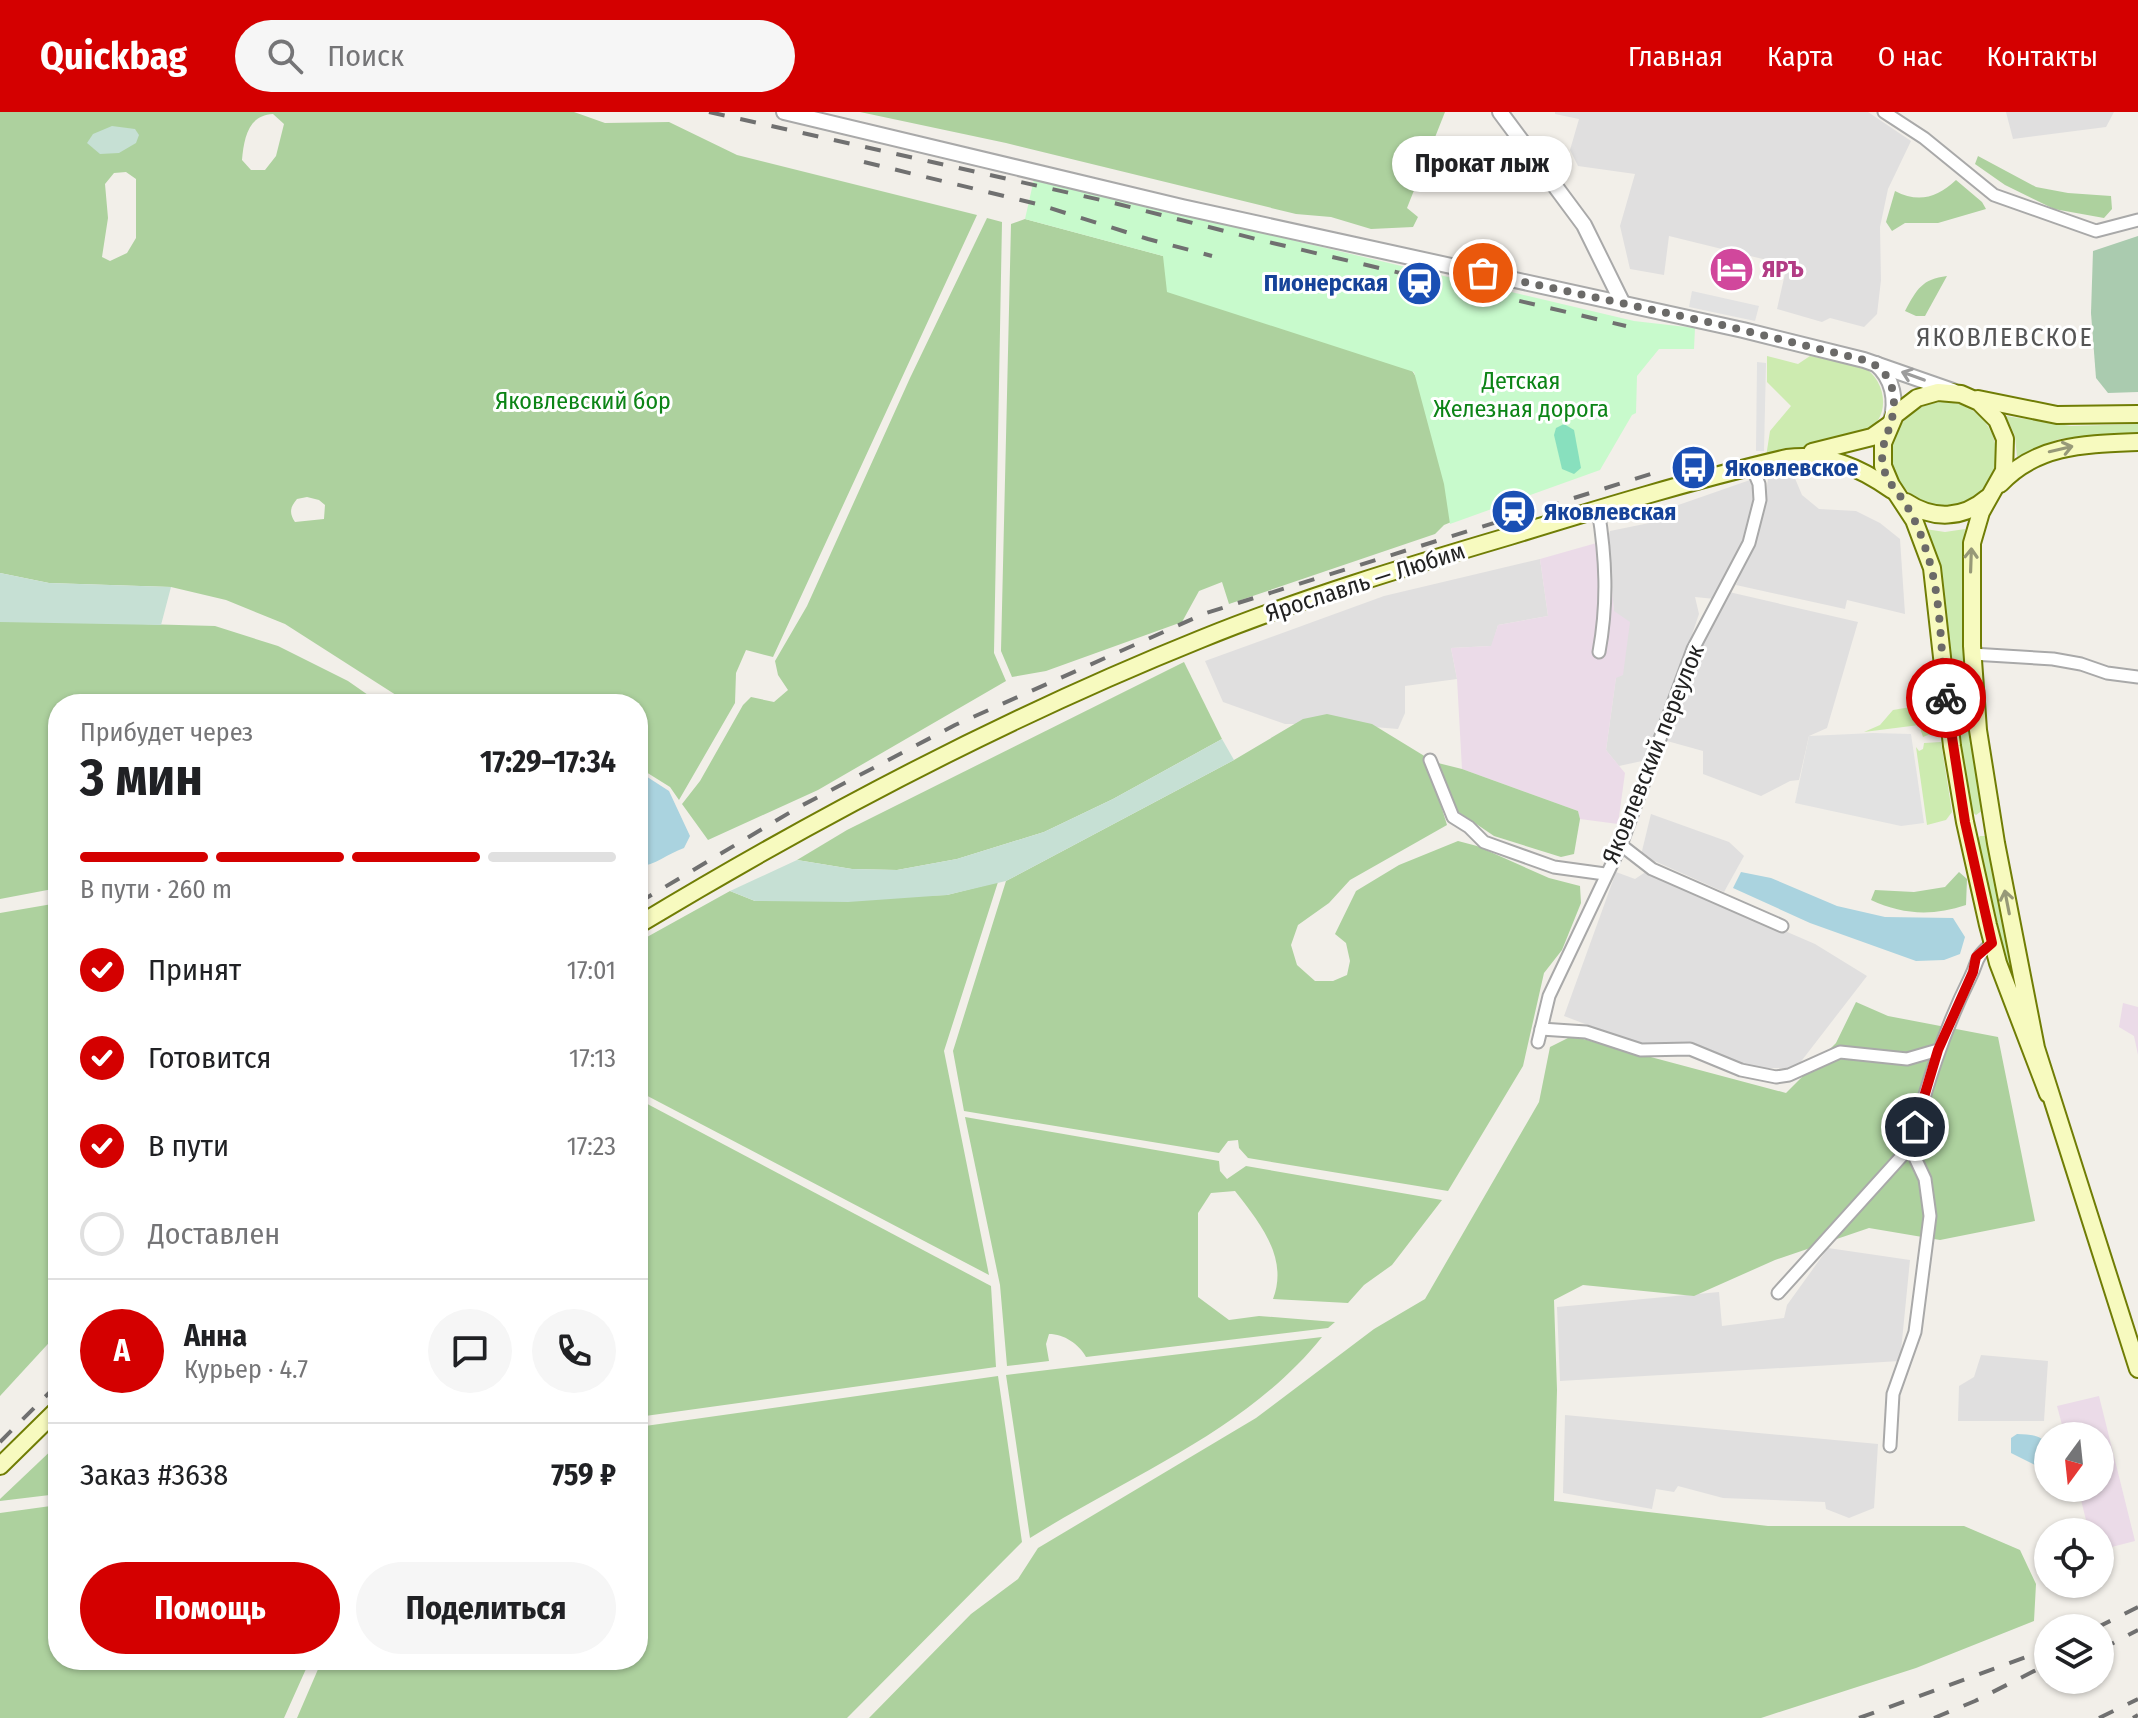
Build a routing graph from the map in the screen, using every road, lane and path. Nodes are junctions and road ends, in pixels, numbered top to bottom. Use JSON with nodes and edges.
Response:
{"nodes":[{"id":1,"x":784,"y":112,"type":"edge"},
{"id":2,"x":1500,"y":112,"type":"edge"},
{"id":3,"x":1884,"y":112,"type":"edge"},
{"id":4,"x":2138,"y":220,"type":"edge"},
{"id":5,"x":1623,"y":304,"type":"junction"},
{"id":6,"x":1864,"y":360,"type":"junction"},
{"id":7,"x":1965,"y":395,"type":"junction"},
{"id":8,"x":2138,"y":414,"type":"edge"},
{"id":9,"x":1890,"y":423,"type":"junction"},
{"id":10,"x":2138,"y":442,"type":"edge"},
{"id":11,"x":1787,"y":458,"type":"junction"},
{"id":12,"x":1752,"y":467,"type":"junction"},
{"id":13,"x":1994,"y":491,"type":"junction"},
{"id":14,"x":1899,"y":496,"type":"junction"},
{"id":15,"x":1598,"y":509,"type":"junction"},
{"id":16,"x":1599,"y":652,"type":"dead end"},
{"id":17,"x":1972,"y":654,"type":"junction"},
{"id":18,"x":2138,"y":677,"type":"edge"},
{"id":19,"x":1430,"y":760,"type":"dead end"},
{"id":20,"x":1621,"y":845,"type":"junction"},
{"id":21,"x":1605,"y":874,"type":"junction"},
{"id":22,"x":648,"y":919,"type":"edge"},
{"id":23,"x":1782,"y":926,"type":"dead end"},
{"id":24,"x":1992,"y":943,"type":"junction"},
{"id":25,"x":1541,"y":1029,"type":"junction"},
{"id":26,"x":1538,"y":1042,"type":"dead end"},
{"id":27,"x":1938,"y":1050,"type":"junction"},
{"id":28,"x":2048,"y":1094,"type":"junction"},
{"id":29,"x":1910,"y":1147,"type":"junction"},
{"id":30,"x":1778,"y":1293,"type":"dead end"},
{"id":31,"x":2138,"y":1369,"type":"edge"},
{"id":32,"x":48,"y":1419,"type":"edge"},
{"id":33,"x":1890,"y":1446,"type":"dead end"},
{"id":34,"x":0,"y":1466,"type":"edge"}],
"edges":[{"from":1,"to":5,"type":"street"},
{"from":2,"to":5,"type":"street"},
{"from":3,"to":4,"type":"street"},
{"from":5,"to":6,"type":"street"},
{"from":7,"to":6,"type":"street","one_way":true},
{"from":6,"to":9,"type":"street"},
{"from":7,"to":8,"type":"main road"},
{"from":7,"to":9,"type":"main road"},
{"from":7,"to":13,"type":"main road"},
{"from":9,"to":11,"type":"main road"},
{"from":9,"to":14,"type":"main road"},
{"from":13,"to":10,"type":"main road","one_way":true},
{"from":11,"to":12,"type":"main road","name":"Ярославль — Любим"},
{"from":11,"to":14,"type":"main road","name":"Ярославль — Любим"},
{"from":12,"to":15,"type":"main road","name":"Ярославль — Любим"},
{"from":12,"to":20,"type":"street","name":"Яковлевский переулок"},
{"from":13,"to":14,"type":"main road"},
{"from":17,"to":13,"type":"main road","one_way":true},
{"from":14,"to":24,"type":"main road"},
{"from":15,"to":16,"type":"street"},
{"from":15,"to":22,"type":"main road","name":"Ярославль — Любим"},
{"from":17,"to":18,"type":"street"},
{"from":28,"to":17,"type":"main road","one_way":true},
{"from":19,"to":21,"type":"street"},
{"from":20,"to":21,"type":"street","name":"Яковлевский переулок"},
{"from":20,"to":23,"type":"street"},
{"from":21,"to":25,"type":"street","name":"Яковлевский переулок"},
{"from":24,"to":27,"type":"street"},
{"from":24,"to":28,"type":"main road"},
{"from":25,"to":26,"type":"street","name":"Яковлевский переулок"},
{"from":25,"to":27,"type":"street"},
{"from":27,"to":29,"type":"street"},
{"from":28,"to":31,"type":"main road"},
{"from":29,"to":30,"type":"street"},
{"from":29,"to":33,"type":"street"},
{"from":32,"to":34,"type":"main road"}]}
